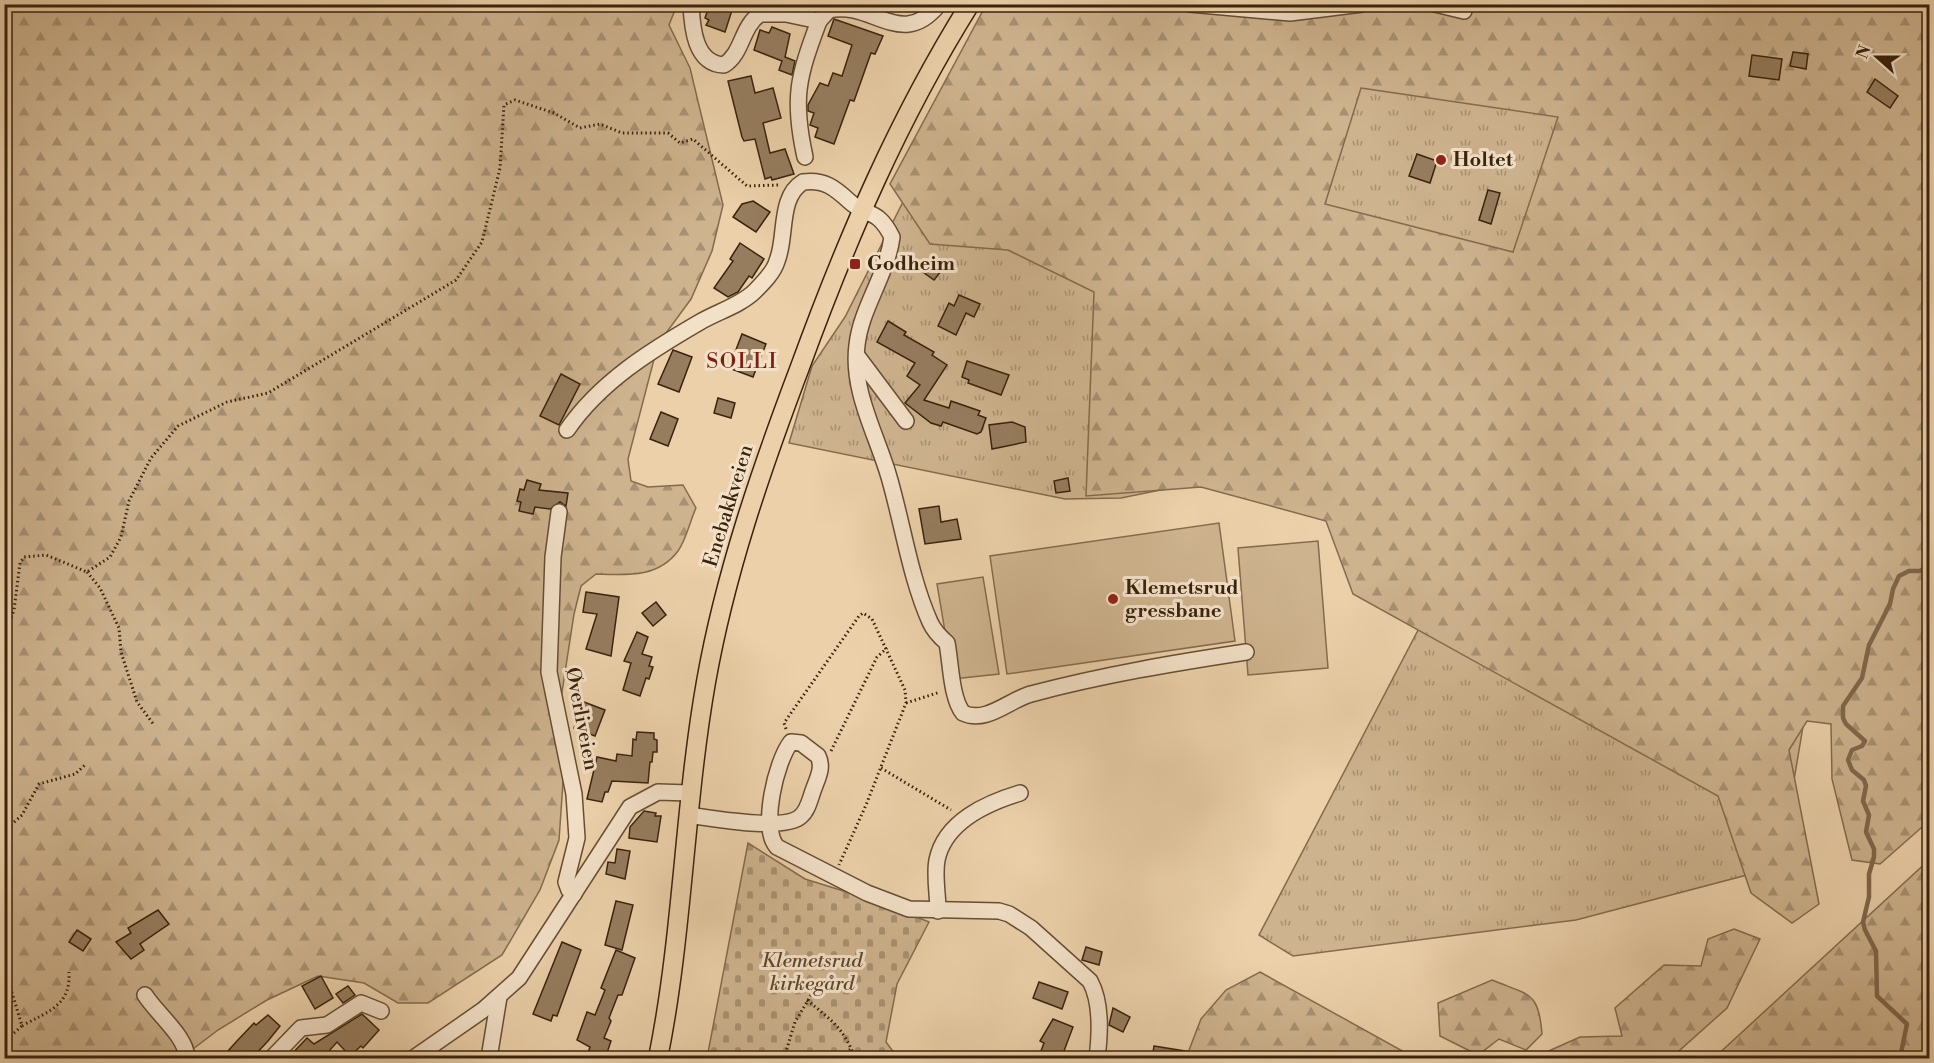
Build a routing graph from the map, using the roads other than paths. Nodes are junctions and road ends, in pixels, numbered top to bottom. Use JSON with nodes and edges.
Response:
{"nodes":[{"id":1,"x":691,"y":4,"type":"edge"},
{"id":2,"x":939,"y":4,"type":"edge"},
{"id":3,"x":970,"y":4,"type":"edge"},
{"id":4,"x":1190,"y":4,"type":"edge"},
{"id":5,"x":1362,"y":4,"type":"edge"},
{"id":6,"x":1436,"y":4,"type":"edge"},
{"id":7,"x":1464,"y":11,"type":"dead end"},
{"id":8,"x":819,"y":21,"type":"junction"},
{"id":9,"x":805,"y":158,"type":"dead end"},
{"id":10,"x":862,"y":208,"type":"junction"},
{"id":11,"x":856,"y":354,"type":"junction"},
{"id":12,"x":906,"y":421,"type":"dead end"},
{"id":13,"x":567,"y":430,"type":"dead end"},
{"id":14,"x":559,"y":512,"type":"dead end"},
{"id":15,"x":1246,"y":652,"type":"dead end"},
{"id":16,"x":690,"y":793,"type":"junction"},
{"id":17,"x":1020,"y":793,"type":"dead end"},
{"id":18,"x":688,"y":815,"type":"junction"},
{"id":19,"x":768,"y":823,"type":"junction"},
{"id":20,"x":574,"y":894,"type":"junction"},
{"id":21,"x":938,"y":911,"type":"junction"},
{"id":22,"x":145,"y":995,"type":"dead end"},
{"id":23,"x":500,"y":997,"type":"junction"},
{"id":24,"x":381,"y":1011,"type":"dead end"},
{"id":25,"x":187,"y":1059,"type":"edge"},
{"id":26,"x":272,"y":1059,"type":"edge"},
{"id":27,"x":414,"y":1059,"type":"edge"},
{"id":28,"x":489,"y":1059,"type":"edge"},
{"id":29,"x":658,"y":1059,"type":"edge"},
{"id":30,"x":1097,"y":1059,"type":"edge"}],
"edges":[{"from":1,"to":8,"type":"street"},
{"from":2,"to":8,"type":"street"},
{"from":3,"to":10,"type":"main road","name":"Enebakkveien"},
{"from":4,"to":5,"type":"street"},
{"from":6,"to":7,"type":"street"},
{"from":8,"to":9,"type":"street"},
{"from":10,"to":11,"type":"street"},
{"from":10,"to":13,"type":"street"},
{"from":10,"to":16,"type":"main road","name":"Enebakkveien"},
{"from":11,"to":12,"type":"street"},
{"from":11,"to":15,"type":"street"},
{"from":14,"to":20,"type":"street","name":"Øverliveien"},
{"from":16,"to":18,"type":"main road","name":"Enebakkveien"},
{"from":16,"to":20,"type":"street"},
{"from":17,"to":21,"type":"street"},
{"from":18,"to":19,"type":"street"},
{"from":18,"to":29,"type":"main road","name":"Enebakkveien"},
{"from":19,"to":19,"type":"street"},
{"from":19,"to":21,"type":"street"},
{"from":20,"to":23,"type":"street"},
{"from":21,"to":30,"type":"street"},
{"from":22,"to":25,"type":"street"},
{"from":23,"to":27,"type":"street"},
{"from":23,"to":28,"type":"street"},
{"from":24,"to":26,"type":"street"}]}
